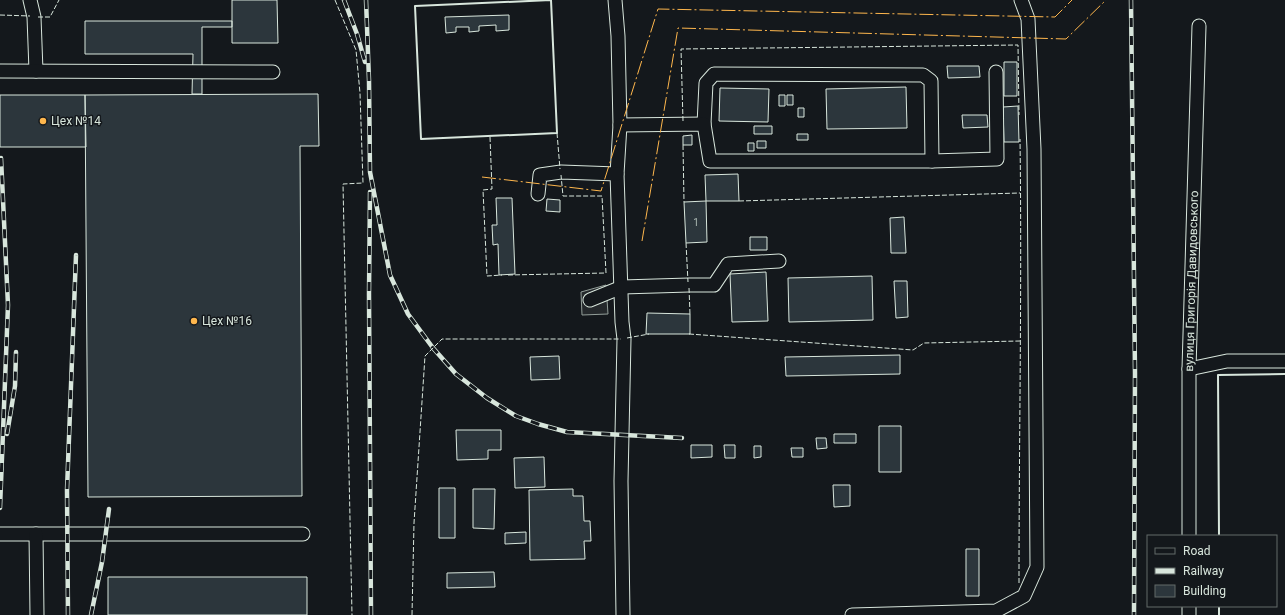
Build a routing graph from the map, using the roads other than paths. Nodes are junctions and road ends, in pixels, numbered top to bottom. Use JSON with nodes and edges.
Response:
{"nodes":[{"id":1,"x":30,"y":0,"type":"edge"},
{"id":2,"x":615,"y":0,"type":"edge"},
{"id":3,"x":1021,"y":0,"type":"edge"},
{"id":4,"x":1199,"y":26,"type":"dead end"},
{"id":5,"x":0,"y":71,"type":"edge"},
{"id":6,"x":36,"y":71,"type":"junction"},
{"id":7,"x":273,"y":72,"type":"dead end"},
{"id":8,"x":996,"y":72,"type":"dead end"},
{"id":9,"x":704,"y":124,"type":"junction"},
{"id":10,"x":620,"y":125,"type":"junction"},
{"id":11,"x":932,"y":161,"type":"junction"},
{"id":12,"x":617,"y":174,"type":"junction"},
{"id":13,"x":538,"y":194,"type":"dead end"},
{"id":14,"x":779,"y":261,"type":"dead end"},
{"id":15,"x":622,"y":286,"type":"junction"},
{"id":16,"x":590,"y":300,"type":"dead end"},
{"id":17,"x":1285,"y":361,"type":"edge"},
{"id":18,"x":1189,"y":369,"type":"junction"},
{"id":19,"x":0,"y":534,"type":"edge"},
{"id":20,"x":36,"y":534,"type":"junction"},
{"id":21,"x":303,"y":534,"type":"dead end"},
{"id":22,"x":1189,"y":535,"type":"edge"},
{"id":23,"x":37,"y":615,"type":"edge"},
{"id":24,"x":623,"y":615,"type":"edge"},
{"id":25,"x":852,"y":615,"type":"edge"}],
"edges":[{"from":1,"to":6,"type":"street"},
{"from":2,"to":10,"type":"street"},
{"from":3,"to":25,"type":"street"},
{"from":4,"to":18,"type":"street","name":"вулиця Григорія Давидовського"},
{"from":5,"to":6,"type":"street"},
{"from":6,"to":7,"type":"street"},
{"from":8,"to":11,"type":"street"},
{"from":9,"to":10,"type":"street"},
{"from":9,"to":11,"type":"street"},
{"from":9,"to":11,"type":"street"},
{"from":10,"to":12,"type":"street"},
{"from":12,"to":13,"type":"street"},
{"from":12,"to":15,"type":"street"},
{"from":14,"to":15,"type":"street"},
{"from":15,"to":16,"type":"street"},
{"from":15,"to":24,"type":"street"},
{"from":17,"to":18,"type":"street"},
{"from":18,"to":22,"type":"street","name":"вулиця Григорія Давидовського"},
{"from":19,"to":20,"type":"street"},
{"from":20,"to":21,"type":"street"},
{"from":20,"to":23,"type":"street"}]}
